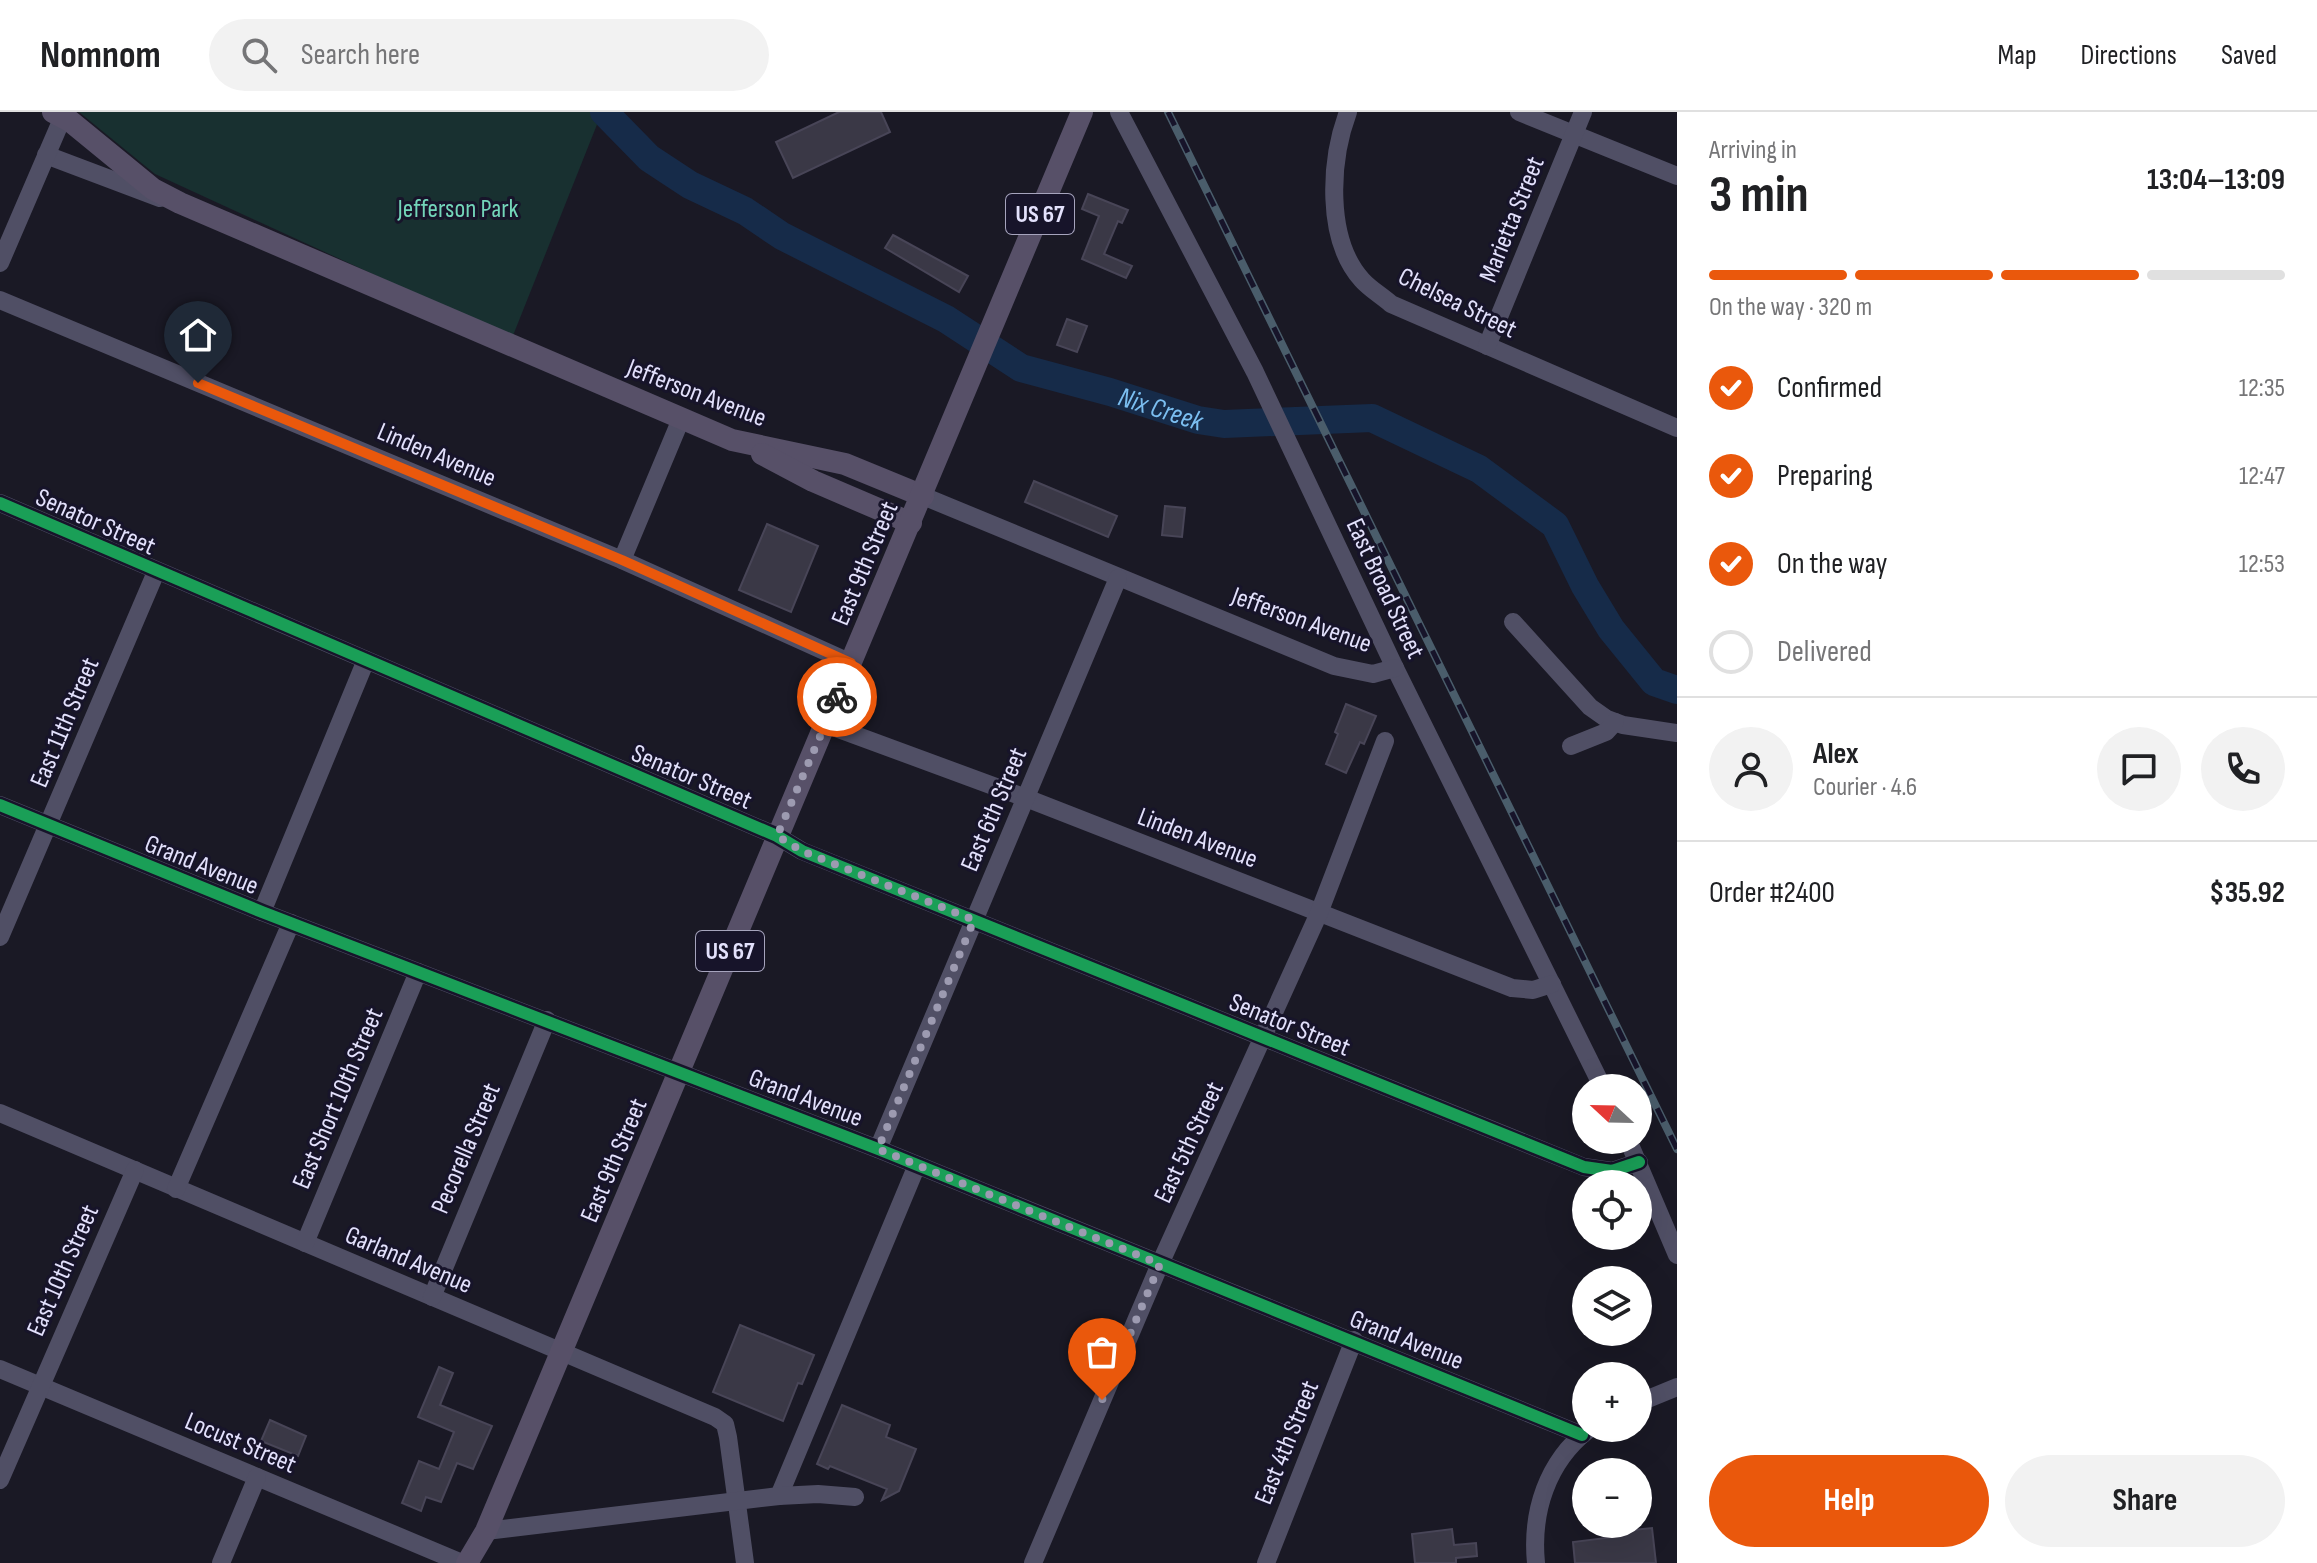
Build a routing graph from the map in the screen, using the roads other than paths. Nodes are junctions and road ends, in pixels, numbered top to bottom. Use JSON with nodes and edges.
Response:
{"nodes":[{"id":1,"x":1082,"y":112,"type":"edge"},
{"id":2,"x":1119,"y":112,"type":"edge"},
{"id":3,"x":1348,"y":112,"type":"edge"},
{"id":4,"x":1519,"y":112,"type":"edge"},
{"id":5,"x":1583,"y":112,"type":"edge"},
{"id":6,"x":60,"y":113,"type":"edge"},
{"id":7,"x":1574,"y":134,"type":"junction"},
{"id":8,"x":46,"y":155,"type":"junction"},
{"id":9,"x":1677,"y":176,"type":"edge"},
{"id":10,"x":180,"y":203,"type":"junction"},
{"id":11,"x":0,"y":263,"type":"edge"},
{"id":12,"x":0,"y":300,"type":"edge"},
{"id":13,"x":1487,"y":346,"type":"junction"},
{"id":14,"x":681,"y":419,"type":"junction"},
{"id":15,"x":1677,"y":428,"type":"edge"},
{"id":16,"x":743,"y":444,"type":"junction"},
{"id":17,"x":923,"y":496,"type":"junction"},
{"id":18,"x":0,"y":503,"type":"edge"},
{"id":19,"x":911,"y":523,"type":"junction"},
{"id":20,"x":622,"y":560,"type":"junction"},
{"id":21,"x":156,"y":572,"type":"junction"},
{"id":22,"x":1118,"y":578,"type":"junction"},
{"id":23,"x":1513,"y":622,"type":"dead end"},
{"id":24,"x":366,"y":660,"type":"junction"},
{"id":25,"x":851,"y":663,"type":"junction"},
{"id":26,"x":1395,"y":668,"type":"junction"},
{"id":27,"x":1615,"y":722,"type":"junction"},
{"id":28,"x":825,"y":724,"type":"junction"},
{"id":29,"x":1677,"y":733,"type":"edge"},
{"id":30,"x":1385,"y":741,"type":"dead end"},
{"id":31,"x":1571,"y":746,"type":"dead end"},
{"id":32,"x":1026,"y":798,"type":"junction"},
{"id":33,"x":0,"y":805,"type":"edge"},
{"id":34,"x":48,"y":824,"type":"junction"},
{"id":35,"x":777,"y":836,"type":"junction"},
{"id":36,"x":262,"y":912,"type":"junction"},
{"id":37,"x":1319,"y":913,"type":"junction"},
{"id":38,"x":974,"y":920,"type":"junction"},
{"id":39,"x":291,"y":923,"type":"junction"},
{"id":40,"x":0,"y":937,"type":"edge"},
{"id":41,"x":418,"y":972,"type":"junction"},
{"id":42,"x":1552,"y":984,"type":"junction"},
{"id":43,"x":547,"y":1020,"type":"junction"},
{"id":44,"x":1264,"y":1037,"type":"junction"},
{"id":45,"x":681,"y":1072,"type":"junction"},
{"id":46,"x":1596,"y":1074,"type":"edge"},
{"id":47,"x":0,"y":1113,"type":"edge"},
{"id":48,"x":878,"y":1149,"type":"junction"},
{"id":49,"x":1635,"y":1154,"type":"edge"},
{"id":50,"x":1639,"y":1162,"type":"junction"},
{"id":51,"x":917,"y":1165,"type":"junction"},
{"id":52,"x":135,"y":1170,"type":"junction"},
{"id":53,"x":176,"y":1189,"type":"junction"},
{"id":54,"x":305,"y":1243,"type":"junction"},
{"id":55,"x":1677,"y":1255,"type":"edge"},
{"id":56,"x":1160,"y":1264,"type":"junction"},
{"id":57,"x":432,"y":1297,"type":"junction"},
{"id":58,"x":1354,"y":1340,"type":"junction"},
{"id":59,"x":562,"y":1351,"type":"junction"},
{"id":60,"x":0,"y":1369,"type":"edge"},
{"id":61,"x":40,"y":1385,"type":"junction"},
{"id":62,"x":1677,"y":1387,"type":"edge"},
{"id":63,"x":1668,"y":1396,"type":"edge"},
{"id":64,"x":1572,"y":1426,"type":"edge"},
{"id":65,"x":1576,"y":1442,"type":"edge"},
{"id":66,"x":257,"y":1477,"type":"junction"},
{"id":67,"x":0,"y":1480,"type":"edge"},
{"id":68,"x":779,"y":1496,"type":"junction"},
{"id":69,"x":855,"y":1497,"type":"dead end"},
{"id":70,"x":736,"y":1501,"type":"junction"},
{"id":71,"x":486,"y":1531,"type":"junction"},
{"id":72,"x":221,"y":1563,"type":"edge"},
{"id":73,"x":464,"y":1563,"type":"edge"},
{"id":74,"x":483,"y":1563,"type":"edge"},
{"id":75,"x":745,"y":1563,"type":"edge"},
{"id":76,"x":1033,"y":1563,"type":"edge"},
{"id":77,"x":1266,"y":1563,"type":"edge"},
{"id":78,"x":1536,"y":1563,"type":"edge"}],
"edges":[{"from":1,"to":17,"type":"main road","name":"East 9th Street","number":"US 67"},
{"from":2,"to":26,"type":"street","name":"East Broad Street"},
{"from":3,"to":13,"type":"street","name":"Chelsea Street"},
{"from":4,"to":7,"type":"street"},
{"from":5,"to":7,"type":"street","name":"Marietta Street"},
{"from":6,"to":8,"type":"street"},
{"from":6,"to":10,"type":"main road","name":"Jefferson Avenue"},
{"from":7,"to":9,"type":"street"},
{"from":7,"to":13,"type":"street","name":"Marietta Street"},
{"from":8,"to":10,"type":"street"},
{"from":8,"to":11,"type":"street"},
{"from":10,"to":14,"type":"main road","name":"Jefferson Avenue"},
{"from":12,"to":20,"type":"street","name":"Linden Avenue"},
{"from":13,"to":15,"type":"street","name":"Chelsea Street"},
{"from":14,"to":16,"type":"main road","name":"Jefferson Avenue"},
{"from":14,"to":20,"type":"street"},
{"from":16,"to":17,"type":"main road","name":"Jefferson Avenue"},
{"from":16,"to":19,"type":"main road"},
{"from":17,"to":19,"type":"main road","name":"East 9th Street","number":"US 67"},
{"from":17,"to":22,"type":"street","name":"Jefferson Avenue"},
{"from":18,"to":21,"type":"street","name":"Senator Street"},
{"from":19,"to":25,"type":"main road","name":"East 9th Street","number":"US 67"},
{"from":20,"to":25,"type":"street","name":"Linden Avenue"},
{"from":21,"to":24,"type":"street","name":"Senator Street"},
{"from":21,"to":34,"type":"street","name":"East 11th Street"},
{"from":22,"to":26,"type":"street","name":"Jefferson Avenue"},
{"from":22,"to":32,"type":"street","name":"East 6th Street"},
{"from":23,"to":27,"type":"street"},
{"from":24,"to":35,"type":"street","name":"Senator Street"},
{"from":24,"to":36,"type":"street"},
{"from":25,"to":28,"type":"main road","name":"East 9th Street","number":"US 67"},
{"from":26,"to":42,"type":"street","name":"East Broad Street"},
{"from":27,"to":29,"type":"street"},
{"from":27,"to":31,"type":"street"},
{"from":28,"to":32,"type":"street","name":"Linden Avenue"},
{"from":28,"to":35,"type":"main road","name":"East 9th Street","number":"US 67"},
{"from":30,"to":37,"type":"street","name":"East 5th Street"},
{"from":32,"to":37,"type":"street","name":"Linden Avenue"},
{"from":32,"to":38,"type":"street","name":"East 6th Street"},
{"from":33,"to":34,"type":"street","name":"Grand Avenue"},
{"from":34,"to":36,"type":"street","name":"Grand Avenue"},
{"from":34,"to":40,"type":"street","name":"East 11th Street"},
{"from":35,"to":38,"type":"street","name":"Senator Street"},
{"from":35,"to":45,"type":"main road","name":"East 9th Street","number":"US 67"},
{"from":36,"to":39,"type":"street","name":"Grand Avenue"},
{"from":37,"to":42,"type":"street","name":"Linden Avenue"},
{"from":37,"to":44,"type":"street","name":"East 5th Street"},
{"from":38,"to":44,"type":"street","name":"Senator Street"},
{"from":38,"to":48,"type":"street","name":"East 6th Street"},
{"from":39,"to":41,"type":"street","name":"Grand Avenue"},
{"from":39,"to":53,"type":"street"},
{"from":41,"to":43,"type":"street","name":"Grand Avenue"},
{"from":41,"to":54,"type":"street","name":"East Short 10th Street"},
{"from":42,"to":46,"type":"street","name":"East Broad Street"},
{"from":43,"to":45,"type":"street","name":"Grand Avenue"},
{"from":43,"to":57,"type":"street","name":"Pecorella Street"},
{"from":44,"to":50,"type":"street","name":"Senator Street"},
{"from":44,"to":56,"type":"street","name":"East 5th Street"},
{"from":45,"to":48,"type":"street","name":"Grand Avenue"},
{"from":45,"to":59,"type":"main road","name":"East 9th Street","number":"US 67"},
{"from":47,"to":52,"type":"street","name":"Garland Avenue"},
{"from":48,"to":51,"type":"street","name":"Grand Avenue"},
{"from":49,"to":50,"type":"street"},
{"from":50,"to":55,"type":"street"},
{"from":51,"to":56,"type":"street","name":"Grand Avenue"},
{"from":51,"to":68,"type":"street"},
{"from":52,"to":53,"type":"street","name":"Garland Avenue"},
{"from":52,"to":61,"type":"street","name":"East 10th Street"},
{"from":53,"to":54,"type":"street","name":"Garland Avenue"},
{"from":54,"to":57,"type":"street","name":"Garland Avenue"},
{"from":56,"to":58,"type":"street","name":"Grand Avenue"},
{"from":56,"to":76,"type":"street","name":"East 5th Street"},
{"from":57,"to":59,"type":"street","name":"Garland Avenue"},
{"from":58,"to":64,"type":"street","name":"Grand Avenue"},
{"from":58,"to":77,"type":"street","name":"East 4th Street"},
{"from":59,"to":70,"type":"street","name":"Garland Avenue"},
{"from":59,"to":71,"type":"main road","name":"East 9th Street","number":"US 67"},
{"from":60,"to":61,"type":"street","name":"Locust Street"},
{"from":61,"to":66,"type":"street","name":"Locust Street"},
{"from":61,"to":67,"type":"street","name":"East 10th Street"},
{"from":62,"to":63,"type":"street"},
{"from":65,"to":78,"type":"street"},
{"from":66,"to":72,"type":"street"},
{"from":66,"to":73,"type":"street","name":"Locust Street"},
{"from":68,"to":69,"type":"street"},
{"from":68,"to":70,"type":"street"},
{"from":70,"to":71,"type":"street"},
{"from":70,"to":75,"type":"street"},
{"from":71,"to":73,"type":"main road","name":"East 9th Street","number":"US 67"},
{"from":71,"to":74,"type":"main road","number":"US 67"}]}
